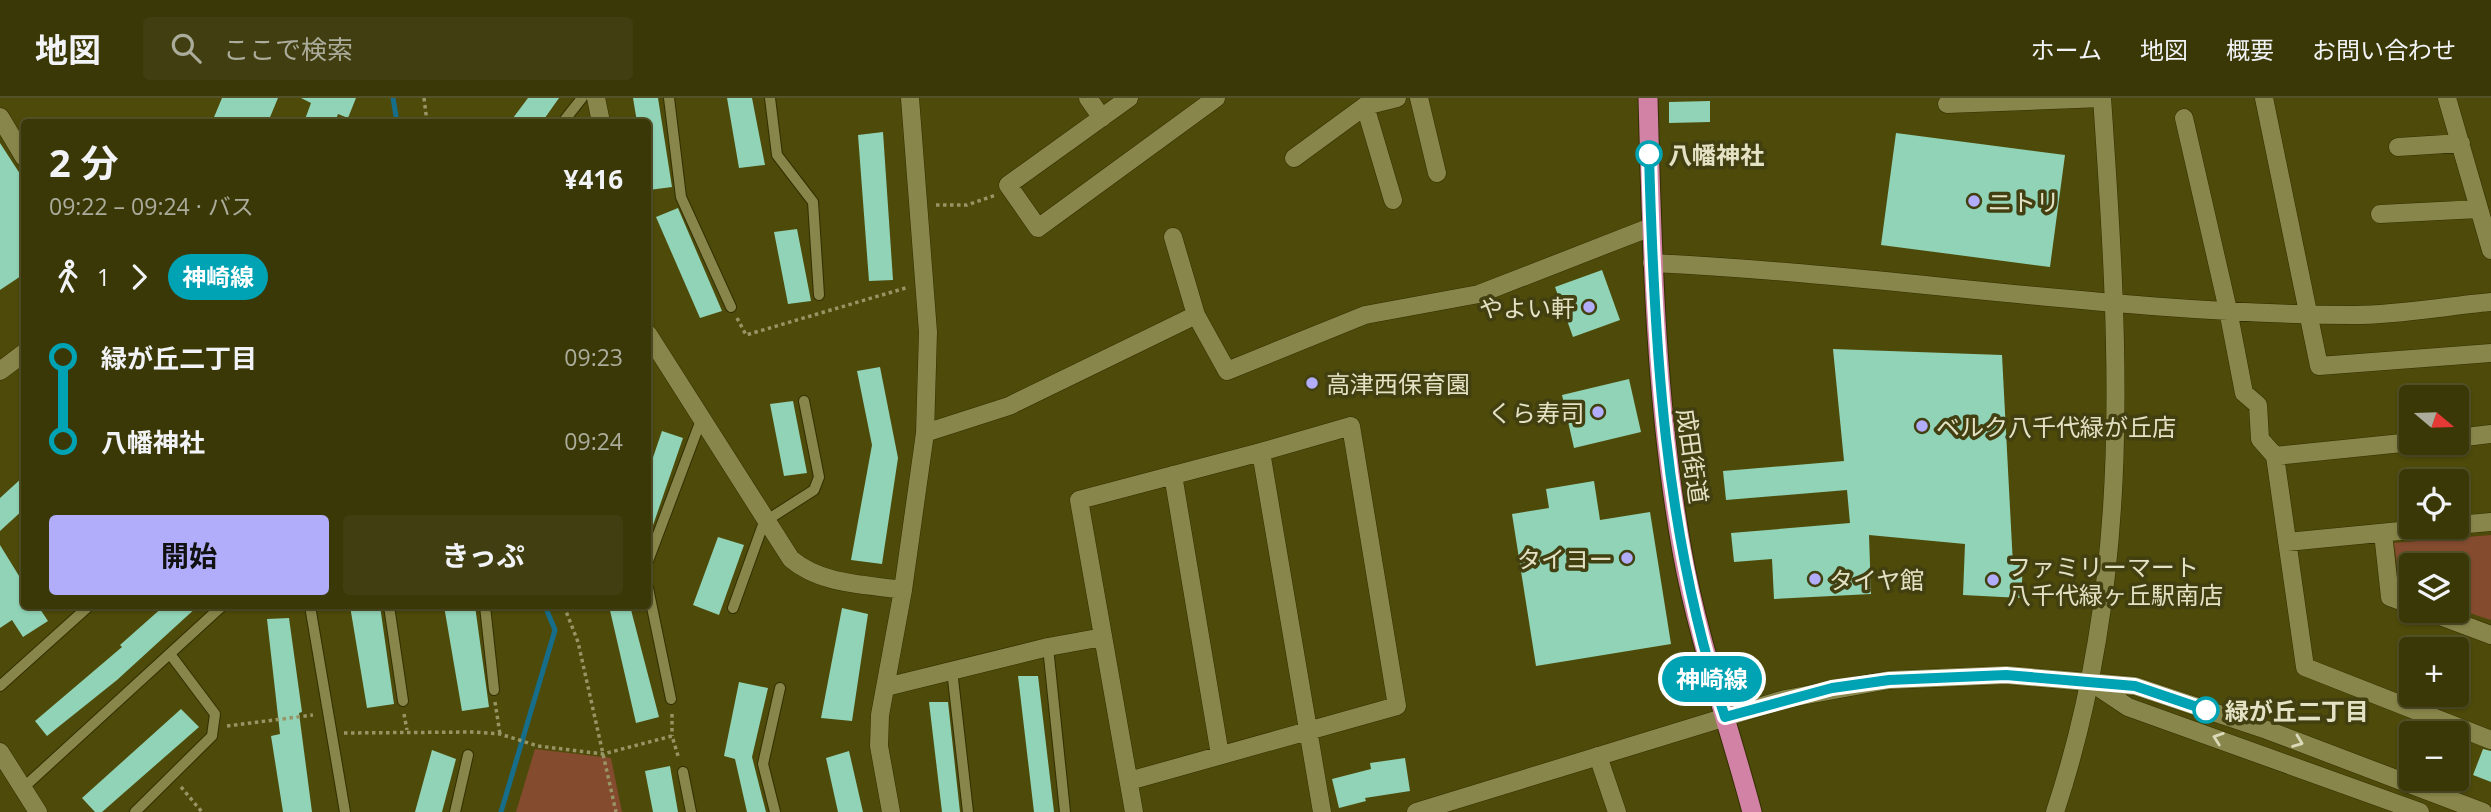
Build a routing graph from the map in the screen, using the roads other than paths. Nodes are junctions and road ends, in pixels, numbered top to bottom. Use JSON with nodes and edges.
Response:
{"nodes":[{"id":1,"x":582,"y":98,"type":"edge"},
{"id":2,"x":596,"y":98,"type":"edge"},
{"id":3,"x":669,"y":98,"type":"edge"},
{"id":4,"x":770,"y":98,"type":"edge"},
{"id":5,"x":910,"y":98,"type":"edge"},
{"id":6,"x":1088,"y":98,"type":"edge"},
{"id":7,"x":1129,"y":98,"type":"edge"},
{"id":8,"x":1216,"y":98,"type":"edge"},
{"id":9,"x":1397,"y":98,"type":"edge"},
{"id":10,"x":1419,"y":98,"type":"edge"},
{"id":11,"x":1648,"y":98,"type":"edge"},
{"id":12,"x":2102,"y":98,"type":"edge"},
{"id":13,"x":2264,"y":98,"type":"edge"},
{"id":14,"x":2447,"y":98,"type":"edge"},
{"id":15,"x":1947,"y":104,"type":"dead end"},
{"id":16,"x":1364,"y":106,"type":"junction"},
{"id":17,"x":0,"y":117,"type":"edge"},
{"id":18,"x":1101,"y":118,"type":"junction"},
{"id":19,"x":2184,"y":118,"type":"dead end"},
{"id":20,"x":566,"y":119,"type":"edge"},
{"id":21,"x":600,"y":119,"type":"edge"},
{"id":22,"x":2461,"y":143,"type":"junction"},
{"id":23,"x":2398,"y":147,"type":"dead end"},
{"id":24,"x":21,"y":152,"type":"edge"},
{"id":25,"x":1294,"y":158,"type":"dead end"},
{"id":26,"x":1437,"y":173,"type":"dead end"},
{"id":27,"x":1392,"y":200,"type":"dead end"},
{"id":28,"x":2479,"y":209,"type":"junction"},
{"id":29,"x":2381,"y":214,"type":"dead end"},
{"id":30,"x":1651,"y":227,"type":"junction"},
{"id":31,"x":1172,"y":237,"type":"dead end"},
{"id":32,"x":2491,"y":250,"type":"edge"},
{"id":33,"x":1652,"y":262,"type":"junction"},
{"id":34,"x":819,"y":295,"type":"dead end"},
{"id":35,"x":2116,"y":302,"type":"junction"},
{"id":36,"x":2491,"y":302,"type":"edge"},
{"id":37,"x":731,"y":307,"type":"dead end"},
{"id":38,"x":2228,"y":310,"type":"junction"},
{"id":39,"x":2307,"y":313,"type":"junction"},
{"id":40,"x":1196,"y":315,"type":"junction"},
{"id":41,"x":651,"y":346,"type":"edge"},
{"id":42,"x":2491,"y":353,"type":"edge"},
{"id":43,"x":21,"y":355,"type":"edge"},
{"id":44,"x":0,"y":371,"type":"edge"},
{"id":45,"x":804,"y":401,"type":"dead end"},
{"id":46,"x":701,"y":420,"type":"junction"},
{"id":47,"x":925,"y":433,"type":"junction"},
{"id":48,"x":2491,"y":434,"type":"edge"},
{"id":49,"x":2469,"y":437,"type":"edge"},
{"id":50,"x":2399,"y":443,"type":"edge"},
{"id":51,"x":1261,"y":452,"type":"junction"},
{"id":52,"x":2275,"y":456,"type":"junction"},
{"id":53,"x":1173,"y":475,"type":"junction"},
{"id":54,"x":764,"y":522,"type":"junction"},
{"id":55,"x":2491,"y":522,"type":"edge"},
{"id":56,"x":2469,"y":524,"type":"edge"},
{"id":57,"x":2399,"y":531,"type":"edge"},
{"id":58,"x":2383,"y":533,"type":"junction"},
{"id":59,"x":2287,"y":542,"type":"junction"},
{"id":60,"x":651,"y":553,"type":"edge"},
{"id":61,"x":903,"y":590,"type":"junction"},
{"id":62,"x":2399,"y":600,"type":"edge"},
{"id":63,"x":651,"y":602,"type":"edge"},
{"id":64,"x":733,"y":608,"type":"dead end"},
{"id":65,"x":72,"y":609,"type":"edge"},
{"id":66,"x":86,"y":609,"type":"edge"},
{"id":67,"x":219,"y":609,"type":"edge"},
{"id":68,"x":311,"y":609,"type":"edge"},
{"id":69,"x":389,"y":609,"type":"edge"},
{"id":70,"x":485,"y":609,"type":"edge"},
{"id":71,"x":78,"y":616,"type":"junction"},
{"id":72,"x":2459,"y":623,"type":"edge"},
{"id":73,"x":2491,"y":635,"type":"edge"},
{"id":74,"x":1103,"y":637,"type":"junction"},
{"id":75,"x":1048,"y":647,"type":"junction"},
{"id":76,"x":170,"y":654,"type":"junction"},
{"id":77,"x":953,"y":670,"type":"junction"},
{"id":78,"x":2092,"y":683,"type":"junction"},
{"id":79,"x":0,"y":686,"type":"edge"},
{"id":80,"x":886,"y":687,"type":"junction"},
{"id":81,"x":780,"y":688,"type":"dead end"},
{"id":82,"x":494,"y":690,"type":"road end"},
{"id":83,"x":671,"y":699,"type":"road end"},
{"id":84,"x":402,"y":701,"type":"dead end"},
{"id":85,"x":1725,"y":717,"type":"junction"},
{"id":86,"x":1307,"y":731,"type":"junction"},
{"id":87,"x":2491,"y":740,"type":"edge"},
{"id":88,"x":0,"y":752,"type":"edge"},
{"id":89,"x":468,"y":755,"type":"dead end"},
{"id":90,"x":1220,"y":755,"type":"junction"},
{"id":91,"x":1598,"y":756,"type":"junction"},
{"id":92,"x":683,"y":772,"type":"road end"},
{"id":93,"x":1129,"y":781,"type":"junction"},
{"id":94,"x":23,"y":788,"type":"junction"},
{"id":95,"x":38,"y":812,"type":"edge"},
{"id":96,"x":135,"y":812,"type":"edge"},
{"id":97,"x":345,"y":812,"type":"edge"},
{"id":98,"x":455,"y":812,"type":"edge"},
{"id":99,"x":691,"y":812,"type":"edge"},
{"id":100,"x":775,"y":812,"type":"edge"},
{"id":101,"x":891,"y":812,"type":"edge"},
{"id":102,"x":968,"y":812,"type":"edge"},
{"id":103,"x":1065,"y":812,"type":"edge"},
{"id":104,"x":1135,"y":812,"type":"edge"},
{"id":105,"x":1322,"y":812,"type":"edge"},
{"id":106,"x":1416,"y":812,"type":"edge"},
{"id":107,"x":1617,"y":812,"type":"edge"},
{"id":108,"x":1752,"y":812,"type":"edge"},
{"id":109,"x":2055,"y":812,"type":"edge"},
{"id":110,"x":2420,"y":812,"type":"edge"},
{"id":111,"x":2483,"y":812,"type":"edge"}],
"edges":[{"from":1,"to":20,"type":"lane"},
{"from":2,"to":21,"type":"street"},
{"from":3,"to":37,"type":"lane"},
{"from":4,"to":34,"type":"lane"},
{"from":5,"to":47,"type":"street"},
{"from":6,"to":18,"type":"street"},
{"from":7,"to":18,"type":"street"},
{"from":8,"to":18,"type":"street"},
{"from":9,"to":16,"type":"street"},
{"from":10,"to":26,"type":"street"},
{"from":11,"to":30,"type":"highway","name":"成田街道"},
{"from":12,"to":15,"type":"street"},
{"from":12,"to":35,"type":"street"},
{"from":13,"to":39,"type":"street"},
{"from":14,"to":22,"type":"street"},
{"from":16,"to":25,"type":"street"},
{"from":16,"to":27,"type":"street"},
{"from":17,"to":24,"type":"street"},
{"from":19,"to":38,"type":"street"},
{"from":22,"to":23,"type":"street"},
{"from":22,"to":28,"type":"street"},
{"from":28,"to":29,"type":"street"},
{"from":28,"to":32,"type":"street"},
{"from":30,"to":33,"type":"highway","name":"成田街道"},
{"from":30,"to":40,"type":"street"},
{"from":31,"to":40,"type":"street"},
{"from":33,"to":35,"type":"street"},
{"from":33,"to":85,"type":"highway","name":"成田街道"},
{"from":35,"to":38,"type":"street"},
{"from":35,"to":78,"type":"street"},
{"from":36,"to":39,"type":"street"},
{"from":38,"to":39,"type":"street"},
{"from":38,"to":52,"type":"street"},
{"from":39,"to":42,"type":"street"},
{"from":40,"to":47,"type":"street"},
{"from":41,"to":46,"type":"street"},
{"from":43,"to":44,"type":"street"},
{"from":45,"to":54,"type":"lane"},
{"from":46,"to":54,"type":"street"},
{"from":46,"to":60,"type":"lane"},
{"from":47,"to":61,"type":"street"},
{"from":48,"to":49,"type":"street"},
{"from":50,"to":52,"type":"street"},
{"from":51,"to":53,"type":"street"},
{"from":51,"to":86,"type":"street"},
{"from":51,"to":86,"type":"street"},
{"from":52,"to":59,"type":"street"},
{"from":53,"to":74,"type":"street"},
{"from":53,"to":90,"type":"street"},
{"from":54,"to":61,"type":"street"},
{"from":54,"to":64,"type":"lane"},
{"from":55,"to":56,"type":"street"},
{"from":57,"to":58,"type":"street"},
{"from":58,"to":59,"type":"street"},
{"from":58,"to":62,"type":"street"},
{"from":59,"to":87,"type":"street"},
{"from":61,"to":80,"type":"street"},
{"from":63,"to":83,"type":"lane"},
{"from":65,"to":71,"type":"lane"},
{"from":66,"to":71,"type":"lane"},
{"from":67,"to":76,"type":"lane"},
{"from":68,"to":97,"type":"lane"},
{"from":69,"to":84,"type":"lane"},
{"from":70,"to":82,"type":"lane"},
{"from":71,"to":79,"type":"lane"},
{"from":72,"to":73,"type":"street"},
{"from":74,"to":75,"type":"street"},
{"from":74,"to":93,"type":"street"},
{"from":75,"to":77,"type":"street"},
{"from":75,"to":103,"type":"lane"},
{"from":76,"to":94,"type":"lane"},
{"from":76,"to":96,"type":"lane"},
{"from":77,"to":80,"type":"street"},
{"from":77,"to":102,"type":"lane"},
{"from":78,"to":85,"type":"street"},
{"from":78,"to":109,"type":"street"},
{"from":110,"to":78,"type":"street","one_way":true},
{"from":78,"to":111,"type":"street","one_way":true},
{"from":80,"to":101,"type":"street"},
{"from":81,"to":100,"type":"lane"},
{"from":85,"to":91,"type":"street"},
{"from":85,"to":108,"type":"highway","name":"成田街道"},
{"from":86,"to":90,"type":"street"},
{"from":86,"to":105,"type":"street"},
{"from":88,"to":94,"type":"street"},
{"from":89,"to":98,"type":"lane"},
{"from":90,"to":93,"type":"street"},
{"from":91,"to":106,"type":"street"},
{"from":91,"to":107,"type":"street"},
{"from":92,"to":99,"type":"lane"},
{"from":93,"to":104,"type":"street"},
{"from":94,"to":95,"type":"street"}]}
